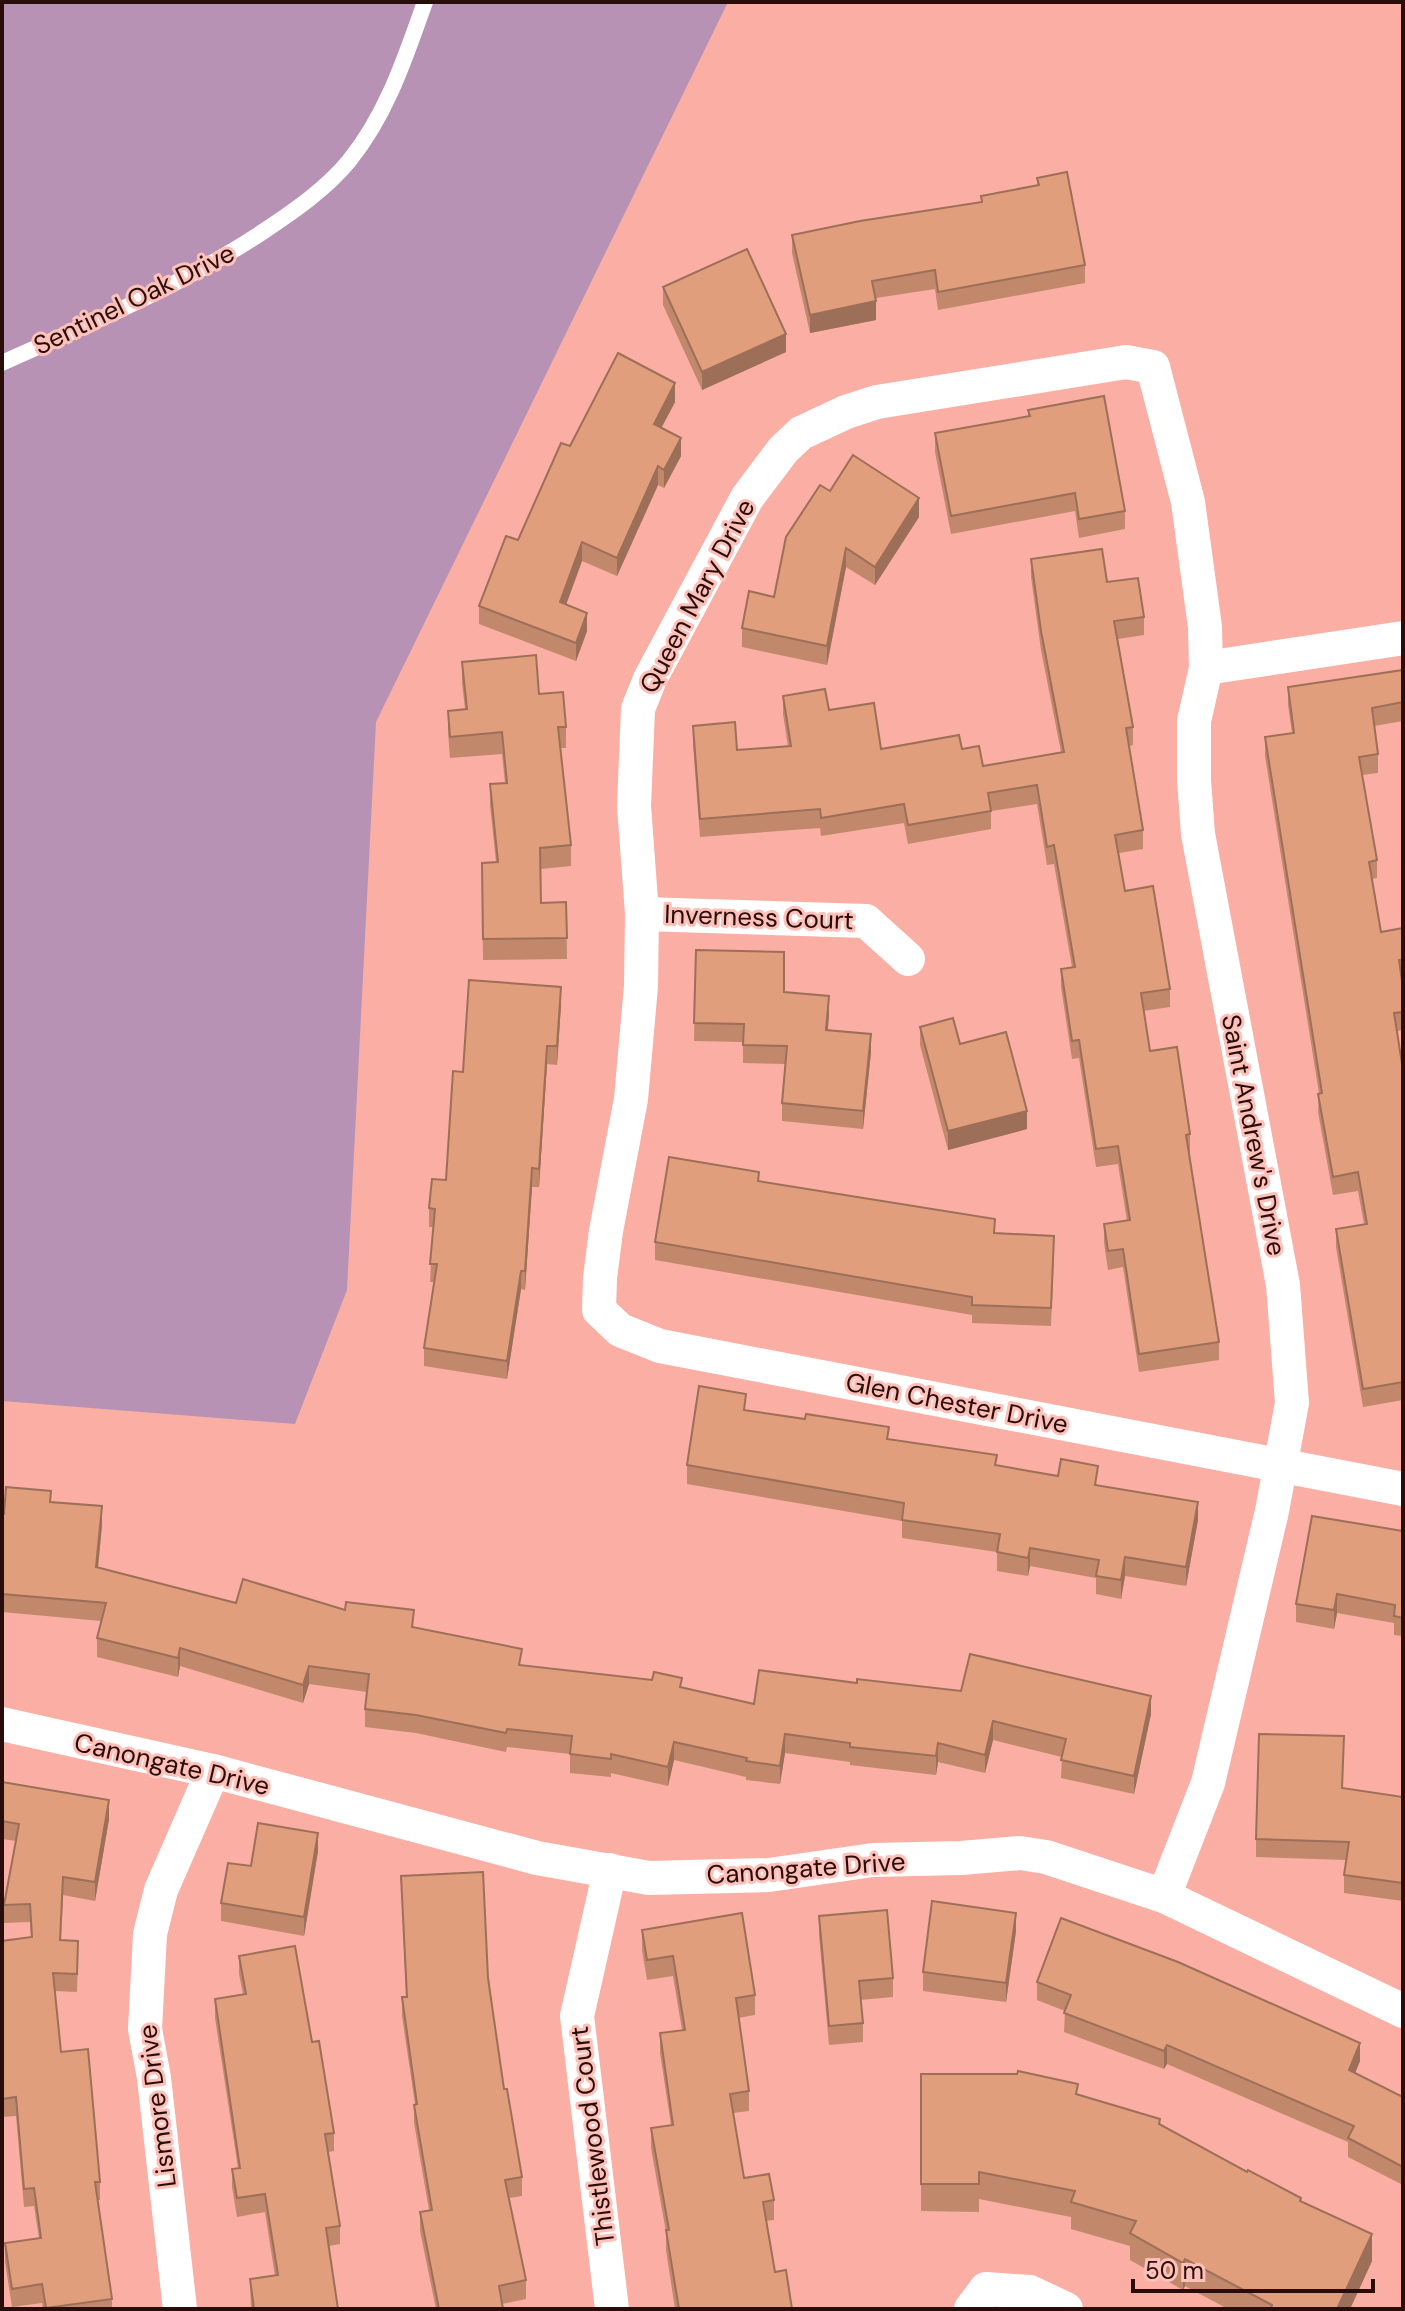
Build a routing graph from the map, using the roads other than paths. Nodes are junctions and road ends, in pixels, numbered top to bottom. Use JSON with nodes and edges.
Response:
{"nodes":[{"id":1,"x":425,"y":2,"type":"edge"},
{"id":2,"x":2,"y":363,"type":"edge"},
{"id":3,"x":1153,"y":367,"type":"joint"},
{"id":4,"x":1403,"y":638,"type":"edge"},
{"id":5,"x":1206,"y":668,"type":"junction"},
{"id":6,"x":642,"y":914,"type":"junction"},
{"id":7,"x":908,"y":959,"type":"dead end"},
{"id":8,"x":606,"y":1231,"type":"joint"},
{"id":9,"x":1281,"y":1464,"type":"junction"},
{"id":10,"x":1403,"y":1489,"type":"edge"},
{"id":11,"x":2,"y":1724,"type":"edge"},
{"id":12,"x":213,"y":1771,"type":"junction"},
{"id":13,"x":610,"y":1870,"type":"junction"},
{"id":14,"x":1164,"y":1896,"type":"junction"},
{"id":15,"x":1403,"y":2011,"type":"edge"},
{"id":16,"x":180,"y":2309,"type":"edge"},
{"id":17,"x":612,"y":2309,"type":"edge"},
{"id":18,"x":971,"y":2309,"type":"edge"},
{"id":19,"x":1066,"y":2309,"type":"edge"}],
"edges":[{"from":1,"to":2,"type":"lane","name":"Sentinel Oak Drive"},
{"from":3,"to":5,"type":"street","name":"Saint Andrew's Drive"},
{"from":3,"to":6,"type":"street","name":"Queen Mary Drive"},
{"from":4,"to":5,"type":"street"},
{"from":5,"to":9,"type":"street","name":"Saint Andrew's Drive"},
{"from":6,"to":7,"type":"street","name":"Inverness Court"},
{"from":6,"to":8,"type":"street","name":"Queen Mary Drive"},
{"from":8,"to":9,"type":"street","name":"Glen Chester Drive"},
{"from":9,"to":10,"type":"street","name":"Glen Chester Drive"},
{"from":9,"to":14,"type":"street","name":"Saint Andrew's Drive"},
{"from":11,"to":12,"type":"street","name":"Canongate Drive"},
{"from":12,"to":13,"type":"street","name":"Canongate Drive"},
{"from":12,"to":16,"type":"street","name":"Lismore Drive"},
{"from":13,"to":14,"type":"street","name":"Canongate Drive"},
{"from":13,"to":17,"type":"street","name":"Thistlewood Court"},
{"from":14,"to":15,"type":"street","name":"Canongate Drive"},
{"from":18,"to":19,"type":"street"}]}
